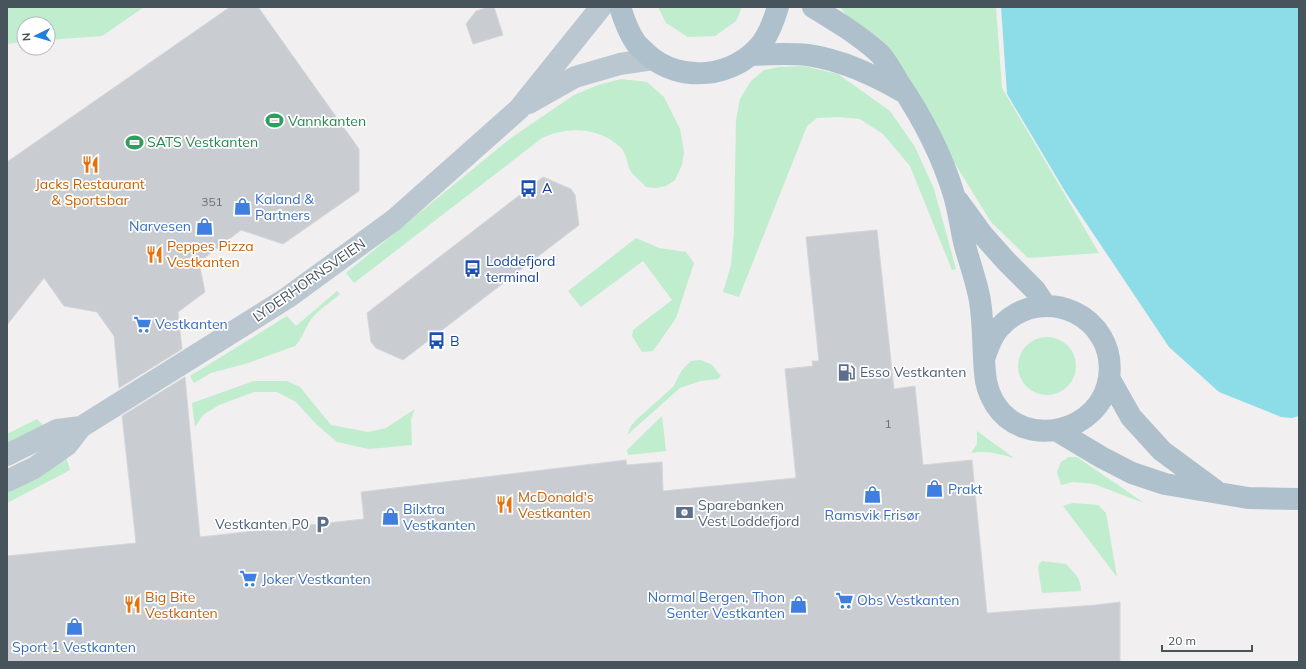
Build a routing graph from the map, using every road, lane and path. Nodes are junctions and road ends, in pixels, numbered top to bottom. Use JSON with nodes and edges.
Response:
{"nodes":[{"id":1,"x":601,"y":7,"type":"edge"},
{"id":2,"x":620,"y":7,"type":"edge"},
{"id":3,"x":778,"y":7,"type":"edge"},
{"id":4,"x":812,"y":7,"type":"edge"},
{"id":5,"x":750,"y":55,"type":"junction"},
{"id":6,"x":653,"y":59,"type":"junction"},
{"id":7,"x":906,"y":94,"type":"junction"},
{"id":8,"x":519,"y":109,"type":"junction"},
{"id":9,"x":954,"y":195,"type":"junction"},
{"id":10,"x":1045,"y":305,"type":"junction"},
{"id":11,"x":984,"y":359,"type":"junction"},
{"id":12,"x":1109,"y":378,"type":"junction"},
{"id":13,"x":81,"y":427,"type":"junction"},
{"id":14,"x":1056,"y":430,"type":"junction"},
{"id":15,"x":7,"y":455,"type":"edge"},
{"id":16,"x":7,"y":481,"type":"edge"},
{"id":17,"x":1219,"y":494,"type":"junction"},
{"id":18,"x":1299,"y":499,"type":"edge"}],
"edges":[{"from":1,"to":8,"type":"main road","name":"LYDERHORNSVEIEN"},
{"from":2,"to":6,"type":"main road"},
{"from":3,"to":5,"type":"main road"},
{"from":4,"to":7,"type":"main road"},
{"from":5,"to":6,"type":"main road"},
{"from":5,"to":7,"type":"main road"},
{"from":6,"to":8,"type":"main road","name":"LYDERHORNSVEIEN"},
{"from":7,"to":9,"type":"main road"},
{"from":8,"to":13,"type":"main road","name":"LYDERHORNSVEIEN"},
{"from":9,"to":10,"type":"main road"},
{"from":9,"to":11,"type":"main road"},
{"from":10,"to":11,"type":"main road"},
{"from":10,"to":12,"type":"main road"},
{"from":11,"to":14,"type":"main road"},
{"from":12,"to":14,"type":"main road"},
{"from":12,"to":17,"type":"main road"},
{"from":13,"to":15,"type":"main road","name":"LYDERHORNSVEIEN"},
{"from":13,"to":16,"type":"main road","name":"LYDERHORNSVEIEN"},
{"from":14,"to":17,"type":"main road"},
{"from":17,"to":18,"type":"main road"}]}
